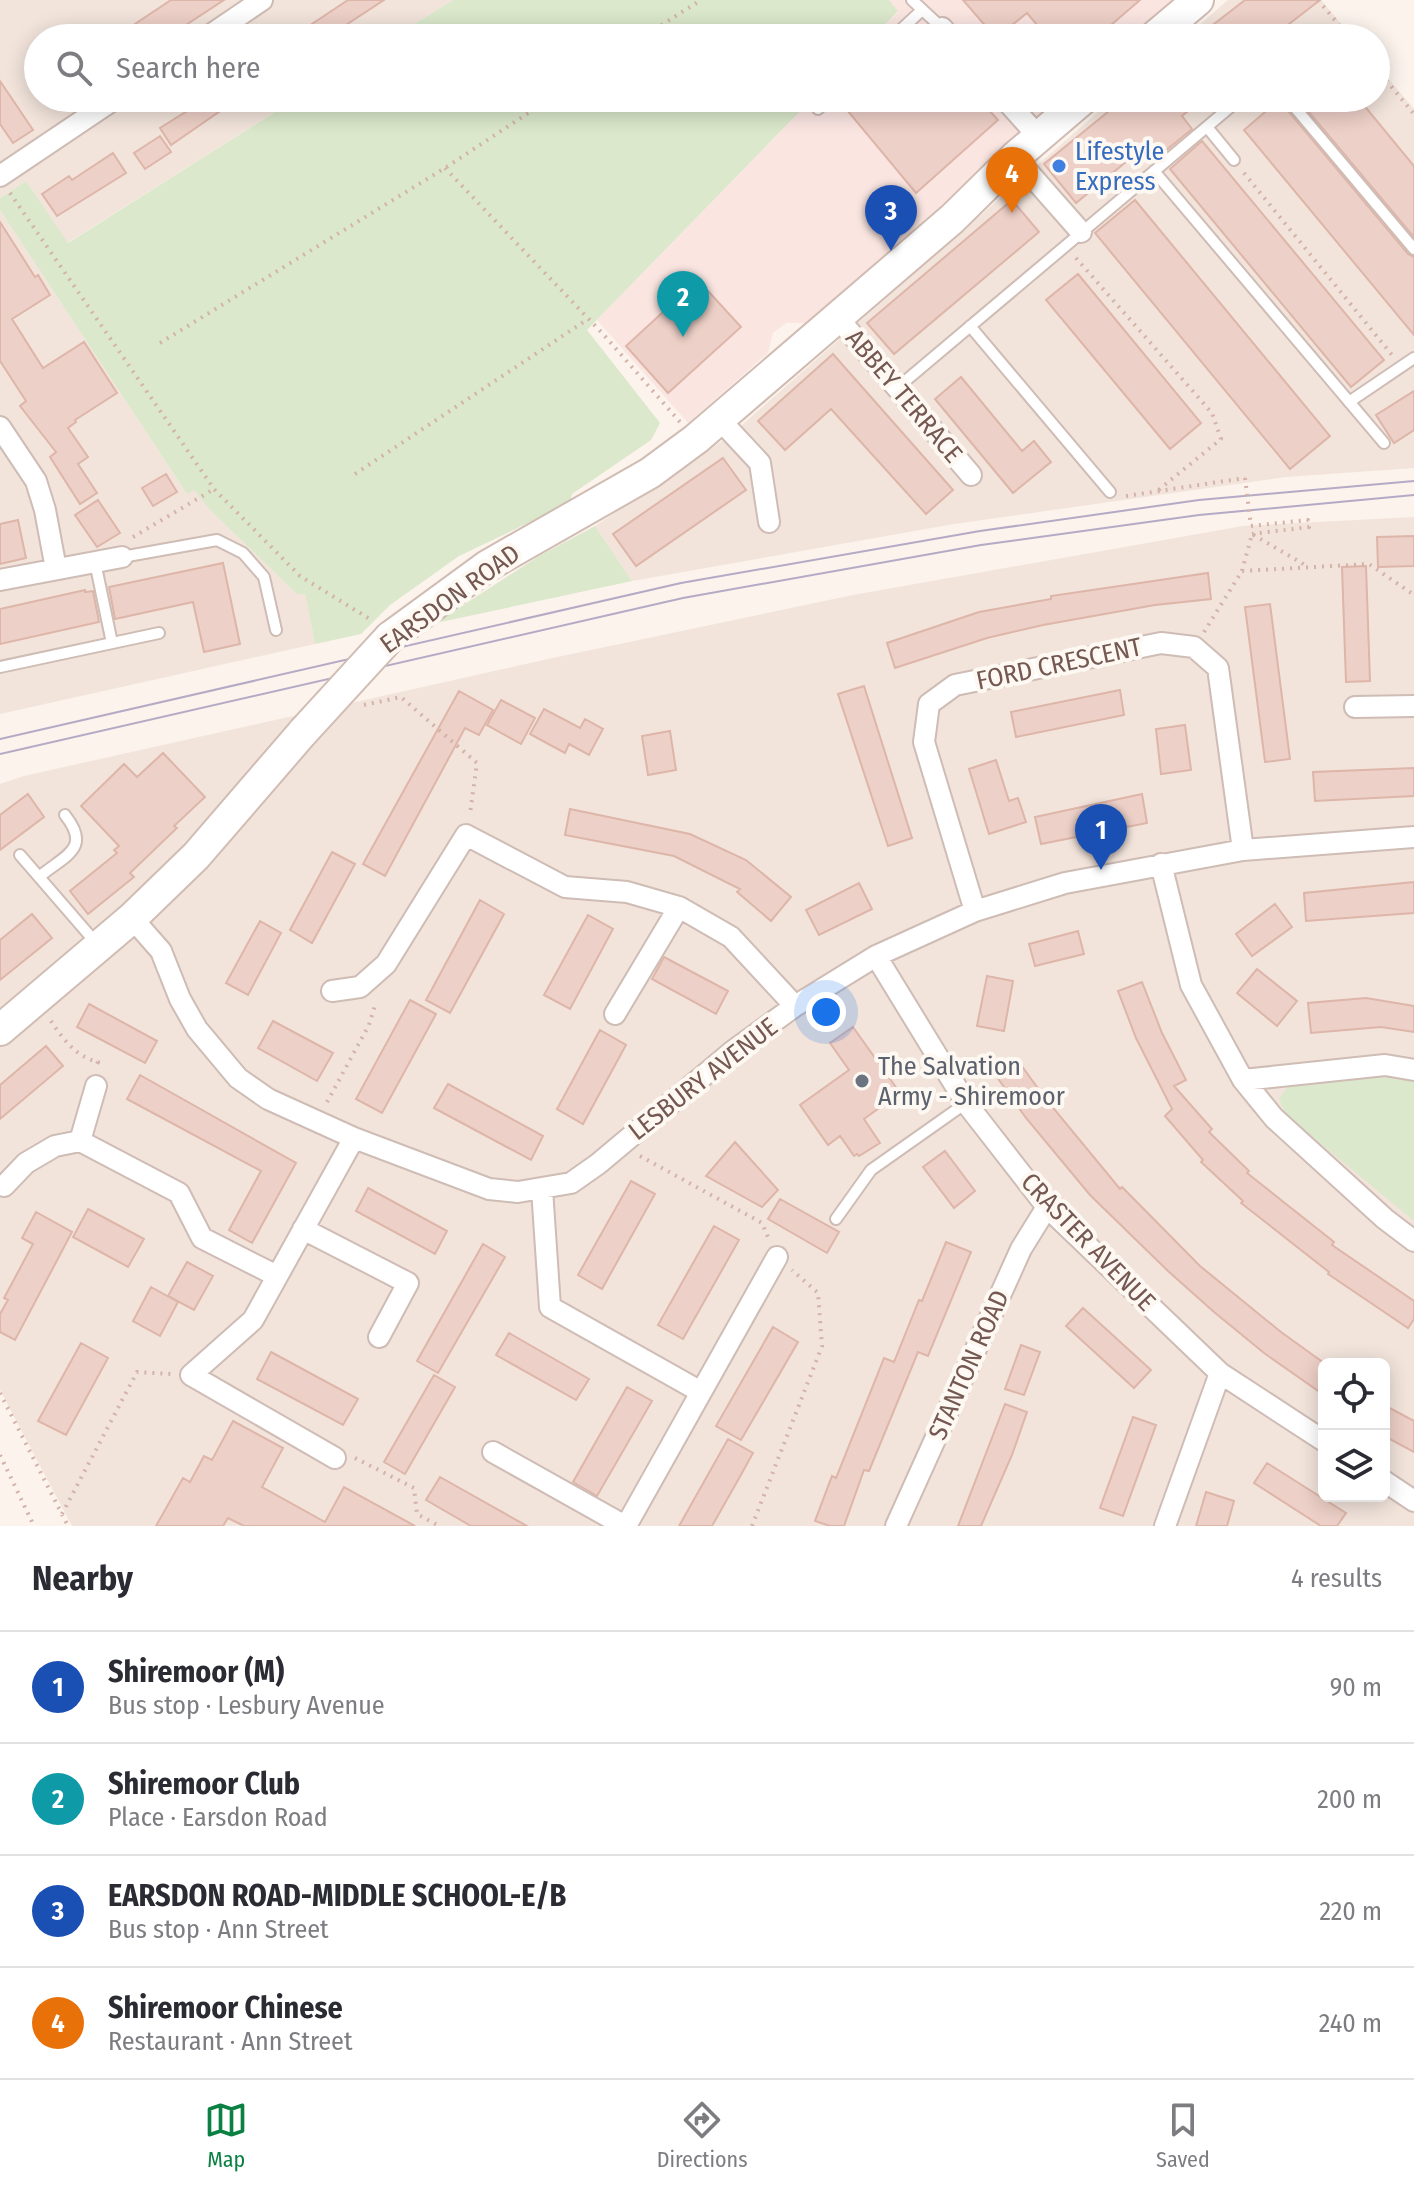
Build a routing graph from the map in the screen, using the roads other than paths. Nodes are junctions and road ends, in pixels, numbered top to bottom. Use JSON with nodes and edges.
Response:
{"nodes":[{"id":1,"x":262,"y":0,"type":"edge"},
{"id":2,"x":912,"y":0,"type":"edge"},
{"id":3,"x":1198,"y":0,"type":"edge"},
{"id":4,"x":922,"y":10,"type":"junction"},
{"id":5,"x":227,"y":24,"type":"edge"},
{"id":6,"x":907,"y":24,"type":"edge"},
{"id":7,"x":937,"y":24,"type":"edge"},
{"id":8,"x":1172,"y":24,"type":"edge"},
{"id":9,"x":98,"y":112,"type":"edge"},
{"id":10,"x":1017,"y":112,"type":"edge"},
{"id":11,"x":1067,"y":112,"type":"edge"},
{"id":12,"x":1222,"y":112,"type":"edge"},
{"id":13,"x":1299,"y":112,"type":"edge"},
{"id":14,"x":1207,"y":127,"type":"junction"},
{"id":15,"x":1038,"y":136,"type":"junction"},
{"id":16,"x":1015,"y":157,"type":"junction"},
{"id":17,"x":1234,"y":160,"type":"road end"},
{"id":18,"x":1154,"y":171,"type":"junction"},
{"id":19,"x":4,"y":183,"type":"edge"},
{"id":20,"x":1073,"y":239,"type":"junction"},
{"id":21,"x":1414,"y":249,"type":"edge"},
{"id":22,"x":838,"y":318,"type":"junction"},
{"id":23,"x":970,"y":326,"type":"junction"},
{"id":24,"x":1414,"y":358,"type":"edge"},
{"id":25,"x":897,"y":388,"type":"junction"},
{"id":26,"x":1349,"y":402,"type":"junction"},
{"id":27,"x":720,"y":420,"type":"junction"},
{"id":28,"x":0,"y":427,"type":"edge"},
{"id":29,"x":1384,"y":443,"type":"dead end"},
{"id":30,"x":971,"y":475,"type":"dead end"},
{"id":31,"x":1110,"y":492,"type":"road end"},
{"id":32,"x":769,"y":522,"type":"dead end"},
{"id":33,"x":122,"y":557,"type":"joint"},
{"id":34,"x":95,"y":562,"type":"junction"},
{"id":35,"x":56,"y":569,"type":"junction"},
{"id":36,"x":0,"y":580,"type":"edge"},
{"id":37,"x":276,"y":630,"type":"dead end"},
{"id":38,"x":159,"y":633,"type":"dead end"},
{"id":39,"x":112,"y":643,"type":"junction"},
{"id":40,"x":0,"y":667,"type":"edge"},
{"id":41,"x":1414,"y":706,"type":"edge"},
{"id":42,"x":1355,"y":707,"type":"dead end"},
{"id":43,"x":65,"y":815,"type":"dead end"},
{"id":44,"x":1414,"y":837,"type":"edge"},
{"id":45,"x":1243,"y":850,"type":"junction"},
{"id":46,"x":20,"y":855,"type":"dead end"},
{"id":47,"x":1161,"y":864,"type":"junction"},
{"id":48,"x":39,"y":877,"type":"junction"},
{"id":49,"x":679,"y":907,"type":"junction"},
{"id":50,"x":975,"y":911,"type":"junction"},
{"id":51,"x":132,"y":918,"type":"junction"},
{"id":52,"x":99,"y":946,"type":"junction"},
{"id":53,"x":876,"y":956,"type":"junction"},
{"id":54,"x":332,"y":991,"type":"dead end"},
{"id":55,"x":795,"y":1006,"type":"junction"},
{"id":56,"x":615,"y":1014,"type":"dead end"},
{"id":57,"x":0,"y":1030,"type":"edge"},
{"id":58,"x":1414,"y":1070,"type":"edge"},
{"id":59,"x":1243,"y":1080,"type":"junction"},
{"id":60,"x":96,"y":1086,"type":"road end"},
{"id":61,"x":966,"y":1103,"type":"junction"},
{"id":62,"x":354,"y":1138,"type":"junction"},
{"id":63,"x":80,"y":1141,"type":"junction"},
{"id":64,"x":4,"y":1186,"type":"dead end"},
{"id":65,"x":542,"y":1189,"type":"junction"},
{"id":66,"x":1047,"y":1207,"type":"junction"},
{"id":67,"x":836,"y":1219,"type":"dead end"},
{"id":68,"x":303,"y":1229,"type":"junction"},
{"id":69,"x":1414,"y":1241,"type":"edge"},
{"id":70,"x":777,"y":1257,"type":"dead end"},
{"id":71,"x":277,"y":1276,"type":"junction"},
{"id":72,"x":379,"y":1337,"type":"dead end"},
{"id":73,"x":1220,"y":1373,"type":"junction"},
{"id":74,"x":701,"y":1392,"type":"junction"},
{"id":75,"x":1318,"y":1437,"type":"edge"},
{"id":76,"x":493,"y":1452,"type":"dead end"},
{"id":77,"x":335,"y":1458,"type":"road end"},
{"id":78,"x":1390,"y":1485,"type":"edge"},
{"id":79,"x":1414,"y":1501,"type":"edge"},
{"id":80,"x":626,"y":1526,"type":"edge"},
{"id":81,"x":896,"y":1526,"type":"edge"},
{"id":82,"x":1165,"y":1526,"type":"edge"}],
"edges":[{"from":1,"to":5,"type":"street"},
{"from":2,"to":4,"type":"lane"},
{"from":3,"to":8,"type":"street"},
{"from":4,"to":6,"type":"lane"},
{"from":4,"to":7,"type":"lane"},
{"from":9,"to":19,"type":"street"},
{"from":10,"to":15,"type":"street"},
{"from":11,"to":15,"type":"street","name":"EARSDON ROAD"},
{"from":12,"to":14,"type":"lane"},
{"from":13,"to":21,"type":"lane"},
{"from":14,"to":17,"type":"lane"},
{"from":14,"to":18,"type":"lane"},
{"from":15,"to":16,"type":"street","name":"EARSDON ROAD"},
{"from":16,"to":20,"type":"street"},
{"from":16,"to":22,"type":"street","name":"EARSDON ROAD"},
{"from":18,"to":20,"type":"lane"},
{"from":18,"to":26,"type":"lane"},
{"from":20,"to":23,"type":"lane"},
{"from":22,"to":25,"type":"street","name":"ABBEY TERRACE"},
{"from":22,"to":27,"type":"street","name":"EARSDON ROAD"},
{"from":23,"to":25,"type":"lane"},
{"from":23,"to":31,"type":"lane"},
{"from":24,"to":26,"type":"lane"},
{"from":25,"to":30,"type":"street","name":"ABBEY TERRACE"},
{"from":26,"to":29,"type":"lane"},
{"from":27,"to":32,"type":"street"},
{"from":27,"to":51,"type":"street","name":"EARSDON ROAD","bridge":true},
{"from":28,"to":35,"type":"street"},
{"from":33,"to":34,"type":"street"},
{"from":33,"to":37,"type":"lane"},
{"from":34,"to":35,"type":"street"},
{"from":34,"to":39,"type":"lane"},
{"from":35,"to":36,"type":"street"},
{"from":38,"to":39,"type":"lane"},
{"from":39,"to":40,"type":"lane"},
{"from":41,"to":42,"type":"street"},
{"from":43,"to":48,"type":"lane"},
{"from":44,"to":45,"type":"street","name":"LESBURY AVENUE"},
{"from":45,"to":47,"type":"street","name":"LESBURY AVENUE"},
{"from":45,"to":50,"type":"street","name":"FORD CRESCENT"},
{"from":46,"to":48,"type":"lane"},
{"from":47,"to":50,"type":"street","name":"LESBURY AVENUE"},
{"from":47,"to":59,"type":"street"},
{"from":48,"to":52,"type":"lane"},
{"from":49,"to":54,"type":"street"},
{"from":49,"to":55,"type":"street"},
{"from":49,"to":56,"type":"street"},
{"from":50,"to":53,"type":"street","name":"LESBURY AVENUE"},
{"from":51,"to":52,"type":"street","name":"EARSDON ROAD"},
{"from":51,"to":62,"type":"street","name":"LESBURY AVENUE"},
{"from":52,"to":57,"type":"street","name":"EARSDON ROAD"},
{"from":53,"to":55,"type":"street","name":"LESBURY AVENUE"},
{"from":53,"to":61,"type":"street","name":"CRASTER AVENUE"},
{"from":55,"to":65,"type":"street","name":"LESBURY AVENUE"},
{"from":58,"to":59,"type":"street"},
{"from":59,"to":69,"type":"street"},
{"from":60,"to":63,"type":"street"},
{"from":61,"to":66,"type":"street","name":"CRASTER AVENUE"},
{"from":61,"to":67,"type":"lane"},
{"from":62,"to":65,"type":"street","name":"LESBURY AVENUE"},
{"from":62,"to":68,"type":"street"},
{"from":63,"to":64,"type":"street"},
{"from":63,"to":71,"type":"street"},
{"from":65,"to":74,"type":"street"},
{"from":66,"to":73,"type":"street","name":"CRASTER AVENUE"},
{"from":66,"to":81,"type":"street","name":"STANTON ROAD"},
{"from":68,"to":71,"type":"street"},
{"from":68,"to":72,"type":"street"},
{"from":70,"to":74,"type":"street"},
{"from":71,"to":77,"type":"street"},
{"from":73,"to":75,"type":"street","name":"CRASTER AVENUE"},
{"from":73,"to":82,"type":"street"},
{"from":74,"to":80,"type":"street"},
{"from":76,"to":80,"type":"street"},
{"from":78,"to":79,"type":"street"}]}
